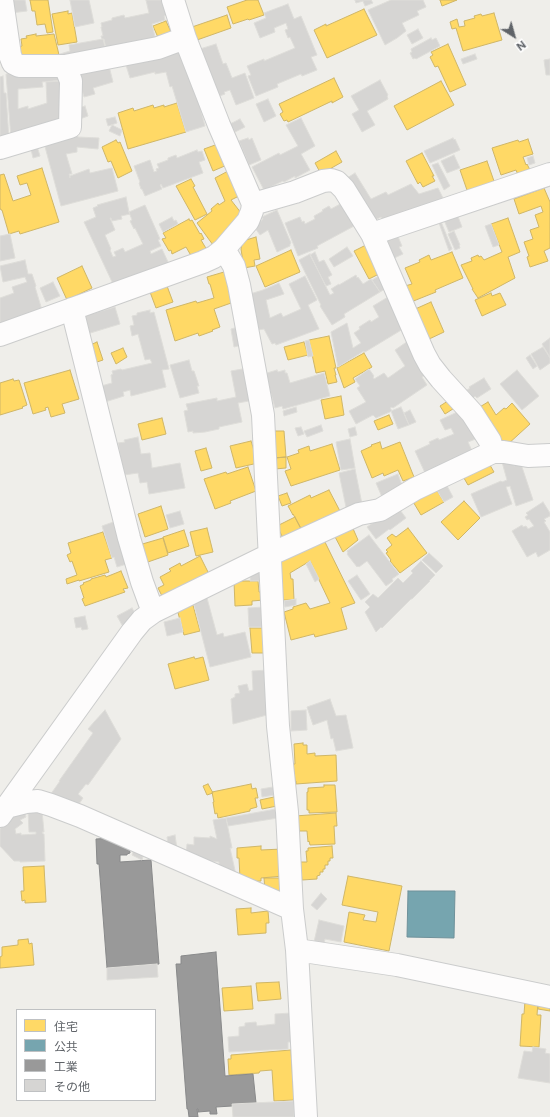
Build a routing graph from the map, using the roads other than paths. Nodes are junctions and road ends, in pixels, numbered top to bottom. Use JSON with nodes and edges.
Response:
{"nodes":[{"id":1,"x":2,"y":0,"type":"edge"},
{"id":2,"x":174,"y":0,"type":"edge"},
{"id":3,"x":185,"y":38,"type":"junction"},
{"id":4,"x":66,"y":66,"type":"junction"},
{"id":5,"x":0,"y":148,"type":"edge"},
{"id":6,"x":550,"y":174,"type":"edge"},
{"id":7,"x":253,"y":204,"type":"junction"},
{"id":8,"x":372,"y":234,"type":"junction"},
{"id":9,"x":224,"y":249,"type":"junction"},
{"id":10,"x":72,"y":309,"type":"junction"},
{"id":11,"x":0,"y":335,"type":"edge"},
{"id":12,"x":493,"y":452,"type":"junction"},
{"id":13,"x":550,"y":455,"type":"edge"},
{"id":14,"x":269,"y":555,"type":"junction"},
{"id":15,"x":153,"y":612,"type":"junction"},
{"id":16,"x":3,"y":812,"type":"edge"},
{"id":17,"x":292,"y":909,"type":"junction"},
{"id":18,"x":298,"y":950,"type":"junction"},
{"id":19,"x":550,"y":997,"type":"edge"},
{"id":20,"x":306,"y":1117,"type":"edge"}],
"edges":[{"from":1,"to":4,"type":"street"},
{"from":2,"to":3,"type":"street"},
{"from":3,"to":4,"type":"street"},
{"from":3,"to":7,"type":"street"},
{"from":4,"to":5,"type":"street"},
{"from":6,"to":8,"type":"street"},
{"from":7,"to":8,"type":"street"},
{"from":7,"to":9,"type":"street"},
{"from":8,"to":12,"type":"street"},
{"from":9,"to":10,"type":"street"},
{"from":9,"to":14,"type":"street"},
{"from":10,"to":11,"type":"street"},
{"from":10,"to":15,"type":"street"},
{"from":12,"to":13,"type":"street"},
{"from":12,"to":14,"type":"street"},
{"from":14,"to":15,"type":"street"},
{"from":14,"to":17,"type":"street"},
{"from":15,"to":16,"type":"street"},
{"from":16,"to":17,"type":"street"},
{"from":17,"to":18,"type":"street"},
{"from":18,"to":19,"type":"street"},
{"from":18,"to":20,"type":"street"}]}
